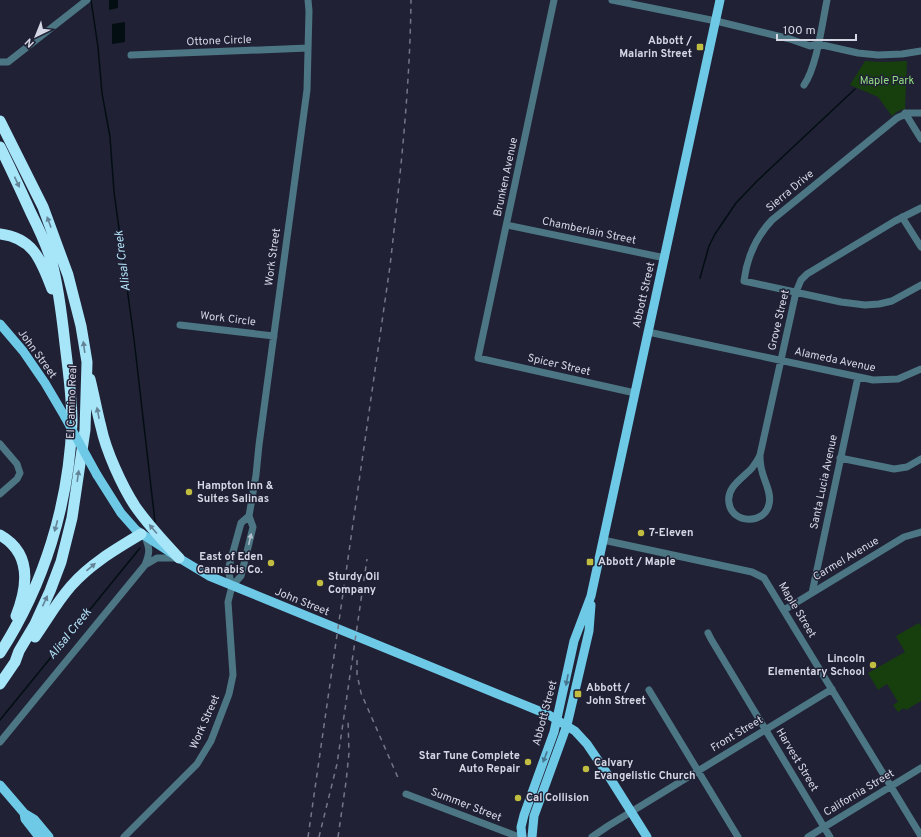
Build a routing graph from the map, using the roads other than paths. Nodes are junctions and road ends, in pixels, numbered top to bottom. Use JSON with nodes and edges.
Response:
{"nodes":[{"id":1,"x":87,"y":0,"type":"edge"},
{"id":2,"x":308,"y":0,"type":"edge"},
{"id":3,"x":554,"y":0,"type":"edge"},
{"id":4,"x":612,"y":0,"type":"edge"},
{"id":5,"x":720,"y":0,"type":"edge"},
{"id":6,"x":827,"y":0,"type":"edge"},
{"id":7,"x":716,"y":21,"type":"junction"},
{"id":8,"x":818,"y":44,"type":"junction"},
{"id":9,"x":308,"y":48,"type":"junction"},
{"id":10,"x":921,"y":50,"type":"edge"},
{"id":11,"x":131,"y":55,"type":"dead end"},
{"id":12,"x":0,"y":62,"type":"edge"},
{"id":13,"x":804,"y":85,"type":"dead end"},
{"id":14,"x":906,"y":113,"type":"junction"},
{"id":15,"x":921,"y":113,"type":"edge"},
{"id":16,"x":0,"y":121,"type":"edge"},
{"id":17,"x":921,"y":139,"type":"edge"},
{"id":18,"x":0,"y":148,"type":"edge"},
{"id":19,"x":921,"y":208,"type":"edge"},
{"id":20,"x":902,"y":217,"type":"junction"},
{"id":21,"x":508,"y":225,"type":"junction"},
{"id":22,"x":0,"y":234,"type":"edge"},
{"id":23,"x":921,"y":247,"type":"edge"},
{"id":24,"x":665,"y":258,"type":"junction"},
{"id":25,"x":921,"y":285,"type":"edge"},
{"id":26,"x":796,"y":292,"type":"junction"},
{"id":27,"x":62,"y":316,"type":"junction"},
{"id":28,"x":0,"y":324,"type":"edge"},
{"id":29,"x":180,"y":325,"type":"dead end"},
{"id":30,"x":648,"y":332,"type":"junction"},
{"id":31,"x":274,"y":336,"type":"junction"},
{"id":32,"x":478,"y":358,"type":"joint"},
{"id":33,"x":782,"y":360,"type":"junction"},
{"id":34,"x":86,"y":362,"type":"junction"},
{"id":35,"x":921,"y":369,"type":"edge"},
{"id":36,"x":858,"y":377,"type":"junction"},
{"id":37,"x":635,"y":393,"type":"junction"},
{"id":38,"x":0,"y":444,"type":"edge"},
{"id":39,"x":760,"y":455,"type":"junction"},
{"id":40,"x":840,"y":458,"type":"junction"},
{"id":41,"x":921,"y":459,"type":"edge"},
{"id":42,"x":751,"y":469,"type":"junction"},
{"id":43,"x":762,"y":472,"type":"junction"},
{"id":44,"x":0,"y":494,"type":"edge"},
{"id":45,"x":249,"y":516,"type":"junction"},
{"id":46,"x":921,"y":532,"type":"edge"},
{"id":47,"x":0,"y":535,"type":"edge"},
{"id":48,"x":143,"y":535,"type":"junction"},
{"id":49,"x":603,"y":540,"type":"junction"},
{"id":50,"x":179,"y":558,"type":"junction"},
{"id":51,"x":145,"y":565,"type":"junction"},
{"id":52,"x":232,"y":586,"type":"junction"},
{"id":53,"x":812,"y":593,"type":"junction"},
{"id":54,"x":591,"y":596,"type":"junction"},
{"id":55,"x":784,"y":610,"type":"junction"},
{"id":56,"x":708,"y":633,"type":"dead end"},
{"id":57,"x":0,"y":653,"type":"edge"},
{"id":58,"x":15,"y":662,"type":"junction"},
{"id":59,"x":0,"y":684,"type":"edge"},
{"id":60,"x":832,"y":689,"type":"junction"},
{"id":61,"x":649,"y":690,"type":"dead end"},
{"id":62,"x":558,"y":720,"type":"junction"},
{"id":63,"x":566,"y":725,"type":"junction"},
{"id":64,"x":765,"y":730,"type":"junction"},
{"id":65,"x":0,"y":742,"type":"edge"},
{"id":66,"x":921,"y":768,"type":"edge"},
{"id":67,"x":698,"y":771,"type":"junction"},
{"id":68,"x":535,"y":782,"type":"junction"},
{"id":69,"x":1,"y":786,"type":"edge"},
{"id":70,"x":545,"y":786,"type":"junction"},
{"id":71,"x":891,"y":787,"type":"junction"},
{"id":72,"x":406,"y":794,"type":"dead end"},
{"id":73,"x":631,"y":812,"type":"junction"},
{"id":74,"x":24,"y":813,"type":"junction"},
{"id":75,"x":824,"y":827,"type":"junction"},
{"id":76,"x":921,"y":836,"type":"edge"},
{"id":77,"x":39,"y":837,"type":"edge"},
{"id":78,"x":49,"y":837,"type":"edge"},
{"id":79,"x":124,"y":837,"type":"edge"},
{"id":80,"x":519,"y":837,"type":"edge"},
{"id":81,"x":522,"y":837,"type":"edge"},
{"id":82,"x":532,"y":837,"type":"edge"},
{"id":83,"x":592,"y":837,"type":"edge"},
{"id":84,"x":647,"y":837,"type":"edge"},
{"id":85,"x":738,"y":837,"type":"edge"},
{"id":86,"x":808,"y":837,"type":"edge"},
{"id":87,"x":830,"y":837,"type":"edge"}],
"edges":[{"from":1,"to":12,"type":"street"},
{"from":2,"to":9,"type":"street","name":"Work Street"},
{"from":3,"to":21,"type":"street","name":"Brunken Avenue"},
{"from":4,"to":7,"type":"street"},
{"from":5,"to":7,"type":"main road","name":"Abbott Street"},
{"from":6,"to":8,"type":"street"},
{"from":7,"to":8,"type":"street"},
{"from":7,"to":24,"type":"main road","name":"Abbott Street"},
{"from":8,"to":10,"type":"street"},
{"from":8,"to":13,"type":"street"},
{"from":9,"to":11,"type":"street","name":"Ottone Circle"},
{"from":9,"to":31,"type":"street","name":"Work Street"},
{"from":14,"to":15,"type":"street"},
{"from":14,"to":17,"type":"street"},
{"from":14,"to":26,"type":"street","name":"Sierra Drive"},
{"from":34,"to":16,"type":"highway","name":"El Camino Real","one_way":true},
{"from":18,"to":27,"type":"highway","name":"El Camino Real","one_way":true},
{"from":19,"to":20,"type":"street","name":"Grove Street"},
{"from":20,"to":23,"type":"street"},
{"from":20,"to":26,"type":"street","name":"Grove Street"},
{"from":21,"to":24,"type":"street","name":"Chamberlain Street"},
{"from":21,"to":32,"type":"street","name":"Brunken Avenue"},
{"from":22,"to":27,"type":"highway"},
{"from":24,"to":30,"type":"main road","name":"Abbott Street"},
{"from":25,"to":26,"type":"street"},
{"from":26,"to":33,"type":"street","name":"Grove Street"},
{"from":27,"to":57,"type":"highway","name":"El Camino Real","one_way":true},
{"from":28,"to":48,"type":"main road","name":"John Street","bridge":true},
{"from":29,"to":31,"type":"street","name":"Work Circle"},
{"from":30,"to":33,"type":"street","name":"Alameda Avenue"},
{"from":30,"to":37,"type":"main road","name":"Abbott Street"},
{"from":31,"to":45,"type":"street","name":"Work Street"},
{"from":32,"to":37,"type":"street","name":"Spicer Street"},
{"from":33,"to":36,"type":"street","name":"Alameda Avenue"},
{"from":33,"to":39,"type":"street","name":"Grove Street"},
{"from":50,"to":34,"type":"highway","one_way":true},
{"from":58,"to":34,"type":"highway","name":"El Camino Real","one_way":true},
{"from":35,"to":36,"type":"street","name":"Alameda Avenue"},
{"from":36,"to":40,"type":"street","name":"Santa Lucia Avenue"},
{"from":37,"to":49,"type":"main road","name":"Abbott Street"},
{"from":38,"to":44,"type":"street"},
{"from":39,"to":42,"type":"street","name":"Grove Street"},
{"from":39,"to":43,"type":"street","name":"Grove Street"},
{"from":40,"to":41,"type":"street"},
{"from":40,"to":53,"type":"street","name":"Santa Lucia Avenue"},
{"from":42,"to":43,"type":"street"},
{"from":42,"to":43,"type":"street","name":"Grove Street"},
{"from":52,"to":45,"type":"street","name":"Work Street","one_way":true},
{"from":45,"to":52,"type":"street","name":"Work Street"},
{"from":46,"to":53,"type":"street","name":"Carmel Avenue"},
{"from":47,"to":57,"type":"highway"},
{"from":48,"to":50,"type":"main road","name":"John Street"},
{"from":48,"to":51,"type":"street"},
{"from":58,"to":48,"type":"highway","one_way":true},
{"from":49,"to":54,"type":"main road","name":"Abbott Street"},
{"from":49,"to":55,"type":"street","name":"Maple Street"},
{"from":50,"to":51,"type":"street"},
{"from":50,"to":52,"type":"main road","name":"John Street"},
{"from":51,"to":65,"type":"street"},
{"from":52,"to":62,"type":"main road","name":"John Street"},
{"from":52,"to":79,"type":"street","name":"Work Street"},
{"from":53,"to":55,"type":"street","name":"Carmel Avenue"},
{"from":54,"to":62,"type":"main road","name":"Abbott Street","one_way":true},
{"from":54,"to":63,"type":"main road","name":"Abbott Street"},
{"from":55,"to":60,"type":"street","name":"Maple Street"},
{"from":56,"to":64,"type":"street","name":"Harvest Street"},
{"from":58,"to":59,"type":"highway","name":"El Camino Real"},
{"from":60,"to":64,"type":"street","name":"Front Street"},
{"from":60,"to":71,"type":"street","name":"Maple Street"},
{"from":61,"to":67,"type":"street"},
{"from":62,"to":63,"type":"main road","name":"John Street"},
{"from":62,"to":68,"type":"main road","name":"Abbott Street","one_way":true},
{"from":63,"to":70,"type":"main road","name":"Abbott Street"},
{"from":63,"to":73,"type":"main road","name":"John Street"},
{"from":64,"to":67,"type":"street","name":"Front Street"},
{"from":64,"to":75,"type":"street","name":"Harvest Street"},
{"from":66,"to":71,"type":"street","name":"California Street"},
{"from":67,"to":73,"type":"street","name":"Front Street"},
{"from":67,"to":85,"type":"street"},
{"from":68,"to":70,"type":"main road"},
{"from":68,"to":81,"type":"main road","name":"Abbott Street"},
{"from":69,"to":74,"type":"main road"},
{"from":70,"to":82,"type":"main road","name":"Abbott Street"},
{"from":71,"to":75,"type":"street","name":"California Street"},
{"from":71,"to":76,"type":"street","name":"Maple Street"},
{"from":72,"to":80,"type":"street","name":"Summer Street"},
{"from":73,"to":83,"type":"street","name":"Front Street"},
{"from":73,"to":84,"type":"main road","name":"John Street"},
{"from":74,"to":77,"type":"main road"},
{"from":74,"to":78,"type":"main road"},
{"from":75,"to":86,"type":"street","name":"California Street"},
{"from":75,"to":87,"type":"street","name":"Harvest Street"}]}
